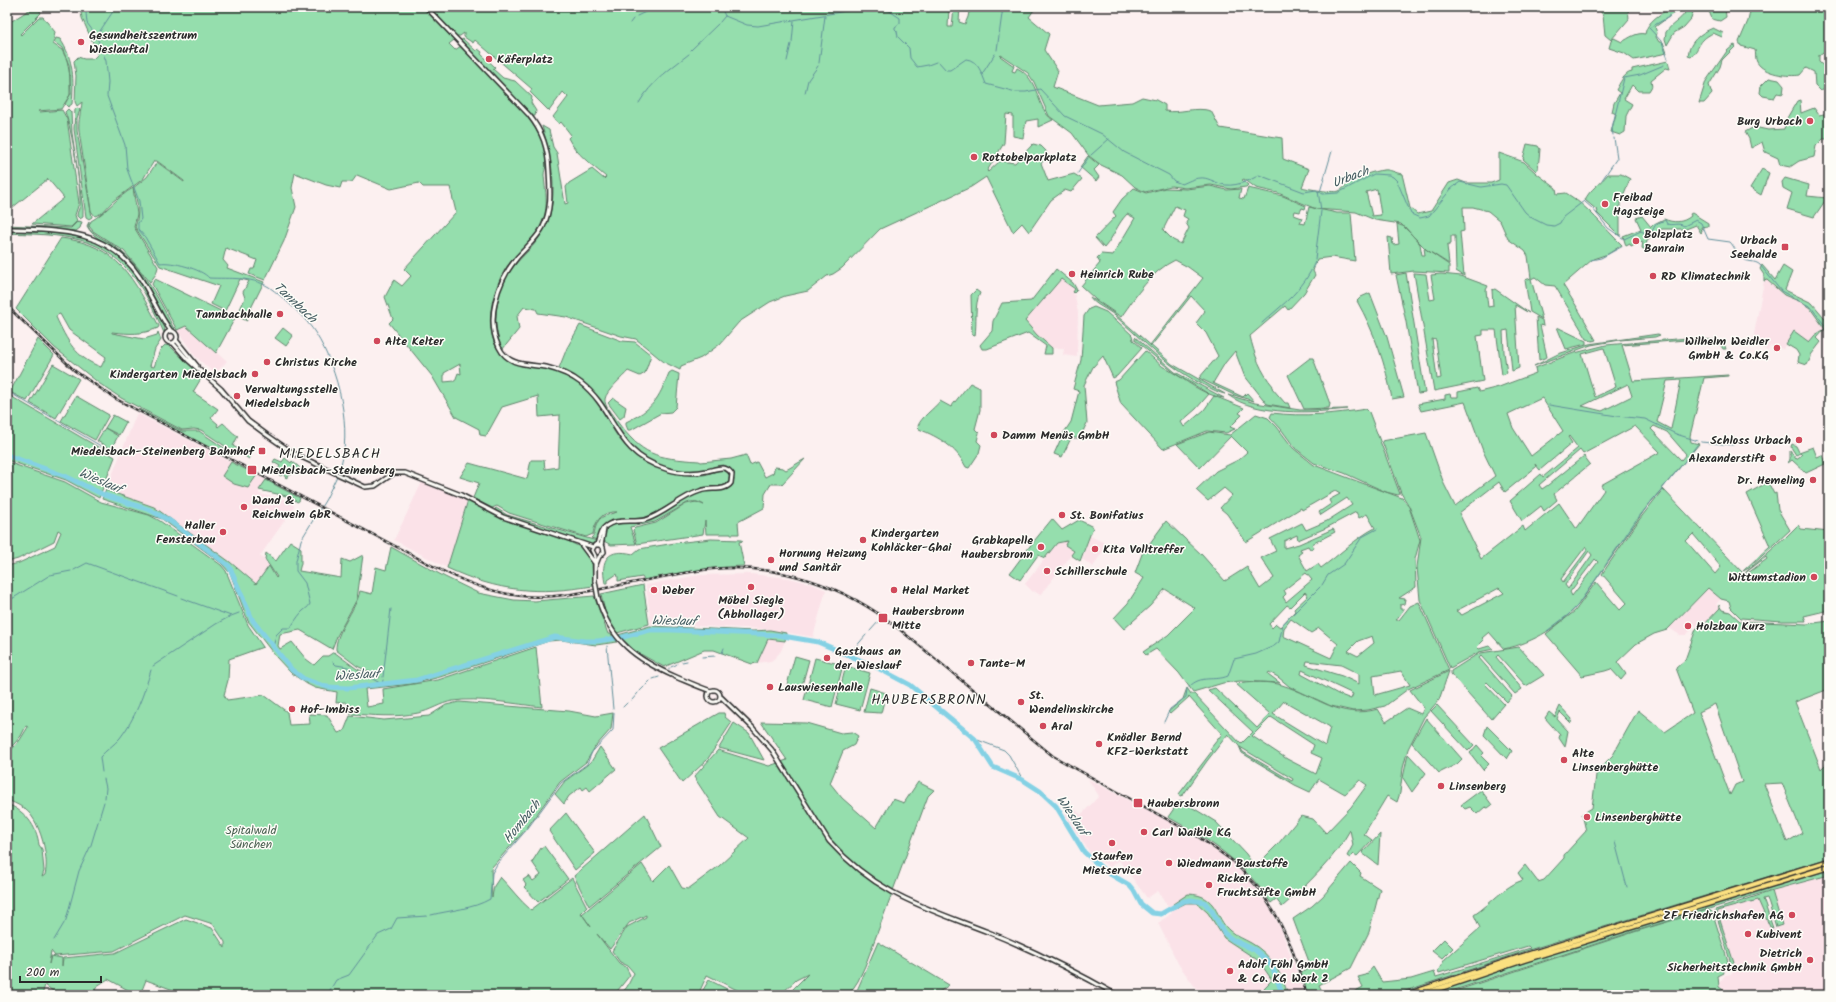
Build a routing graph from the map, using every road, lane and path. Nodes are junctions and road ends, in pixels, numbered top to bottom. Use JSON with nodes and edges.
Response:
{"nodes":[{"id":1,"x":426,"y":7,"type":"edge"},
{"id":2,"x":7,"y":229,"type":"edge"},
{"id":3,"x":169,"y":332,"type":"junction"},
{"id":4,"x":176,"y":340,"type":"junction"},
{"id":5,"x":173,"y":343,"type":"junction"},
{"id":6,"x":203,"y":373,"type":"junction"},
{"id":7,"x":604,"y":527,"type":"junction"},
{"id":8,"x":580,"y":543,"type":"junction"},
{"id":9,"x":601,"y":546,"type":"junction"},
{"id":10,"x":594,"y":547,"type":"junction"},
{"id":11,"x":594,"y":556,"type":"junction"},
{"id":12,"x":599,"y":557,"type":"junction"},
{"id":13,"x":594,"y":562,"type":"junction"},
{"id":14,"x":595,"y":567,"type":"junction"},
{"id":15,"x":697,"y":686,"type":"junction"},
{"id":16,"x":710,"y":691,"type":"junction"},
{"id":17,"x":708,"y":695,"type":"junction"},
{"id":18,"x":720,"y":697,"type":"junction"},
{"id":19,"x":717,"y":702,"type":"junction"},
{"id":20,"x":728,"y":706,"type":"junction"},
{"id":21,"x":1829,"y":861,"type":"edge"},
{"id":22,"x":1829,"y":867,"type":"edge"},
{"id":23,"x":1117,"y":995,"type":"edge"},
{"id":24,"x":1406,"y":995,"type":"edge"},
{"id":25,"x":1420,"y":995,"type":"edge"}],
"edges":[{"from":1,"to":7,"type":"main road"},
{"from":2,"to":3,"type":"main road"},
{"from":3,"to":4,"type":"main road"},
{"from":3,"to":5,"type":"main road"},
{"from":4,"to":5,"type":"main road"},
{"from":4,"to":6,"type":"main road"},
{"from":5,"to":6,"type":"main road"},
{"from":6,"to":8,"type":"main road"},
{"from":7,"to":9,"type":"main road"},
{"from":7,"to":10,"type":"main road"},
{"from":8,"to":10,"type":"main road"},
{"from":8,"to":13,"type":"main road"},
{"from":9,"to":10,"type":"main road"},
{"from":9,"to":12,"type":"main road"},
{"from":10,"to":11,"type":"main road"},
{"from":11,"to":12,"type":"main road"},
{"from":11,"to":13,"type":"main road"},
{"from":12,"to":14,"type":"main road"},
{"from":13,"to":14,"type":"main road"},
{"from":14,"to":15,"type":"main road","bridge":true},
{"from":15,"to":16,"type":"main road"},
{"from":15,"to":17,"type":"main road"},
{"from":16,"to":17,"type":"main road"},
{"from":16,"to":18,"type":"main road"},
{"from":17,"to":19,"type":"main road"},
{"from":18,"to":19,"type":"main road"},
{"from":18,"to":20,"type":"main road"},
{"from":19,"to":20,"type":"main road"},
{"from":20,"to":23,"type":"main road"},
{"from":21,"to":24,"type":"highway"},
{"from":22,"to":25,"type":"highway"}]}
